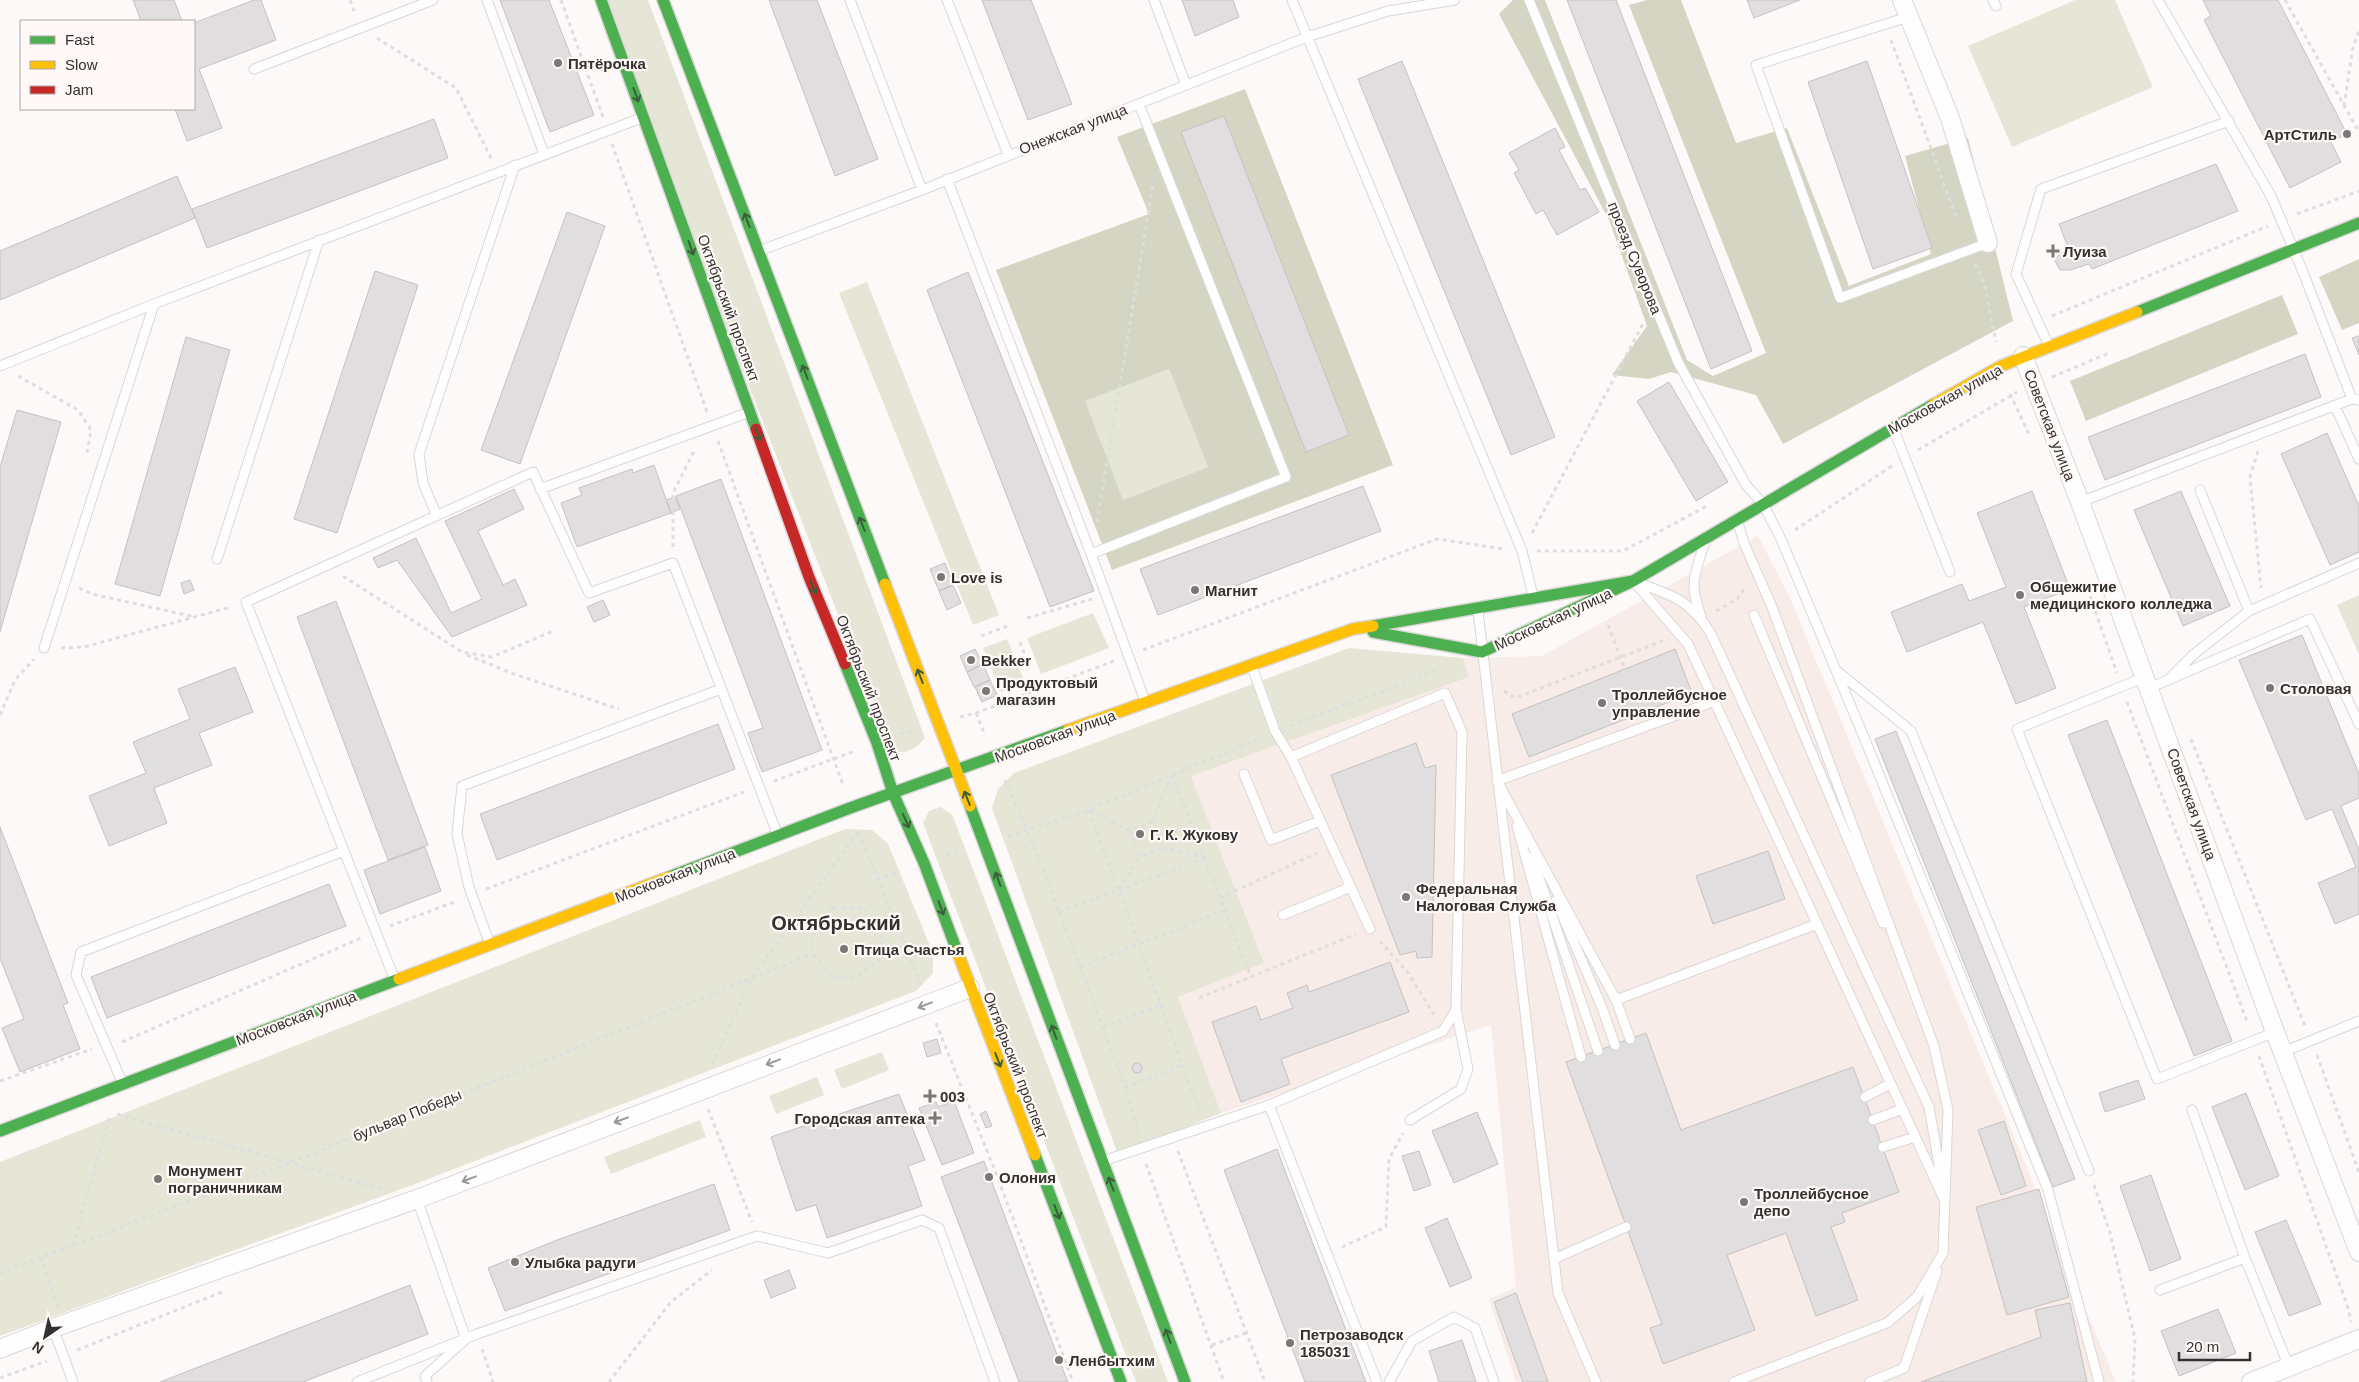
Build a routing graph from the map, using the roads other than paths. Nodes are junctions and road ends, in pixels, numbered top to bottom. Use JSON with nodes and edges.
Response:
{"nodes":[{"id":1,"x":433,"y":0,"type":"edge"},
{"id":2,"x":487,"y":0,"type":"edge"},
{"id":3,"x":601,"y":0,"type":"edge"},
{"id":4,"x":663,"y":0,"type":"edge"},
{"id":5,"x":850,"y":0,"type":"edge"},
{"id":6,"x":947,"y":0,"type":"edge"},
{"id":7,"x":1154,"y":0,"type":"edge"},
{"id":8,"x":1292,"y":0,"type":"edge"},
{"id":9,"x":1455,"y":0,"type":"edge"},
{"id":10,"x":1529,"y":0,"type":"edge"},
{"id":11,"x":1902,"y":0,"type":"edge"},
{"id":12,"x":2158,"y":0,"type":"edge"},
{"id":13,"x":1908,"y":17,"type":"junction"},
{"id":14,"x":1307,"y":37,"type":"junction"},
{"id":15,"x":254,"y":69,"type":"dead end"},
{"id":16,"x":1186,"y":85,"type":"junction"},
{"id":17,"x":1139,"y":104,"type":"junction"},
{"id":18,"x":644,"y":116,"type":"junction"},
{"id":19,"x":2229,"y":121,"type":"junction"},
{"id":20,"x":544,"y":154,"type":"junction"},
{"id":21,"x":1008,"y":154,"type":"junction"},
{"id":22,"x":516,"y":165,"type":"junction"},
{"id":23,"x":947,"y":179,"type":"junction"},
{"id":24,"x":922,"y":190,"type":"junction"},
{"id":25,"x":2359,"y":223,"type":"edge"},
{"id":26,"x":319,"y":240,"type":"junction"},
{"id":27,"x":1988,"y":243,"type":"joint"},
{"id":28,"x":759,"y":251,"type":"junction"},
{"id":29,"x":2294,"y":251,"type":"junction"},
{"id":30,"x":154,"y":304,"type":"junction"},
{"id":31,"x":2050,"y":348,"type":"junction"},
{"id":32,"x":2023,"y":356,"type":"junction"},
{"id":33,"x":0,"y":366,"type":"edge"},
{"id":34,"x":2355,"y":400,"type":"edge"},
{"id":35,"x":2335,"y":406,"type":"junction"},
{"id":36,"x":750,"y":412,"type":"junction"},
{"id":37,"x":1893,"y":427,"type":"junction"},
{"id":38,"x":2359,"y":459,"type":"edge"},
{"id":39,"x":540,"y":489,"type":"junction"},
{"id":40,"x":2200,"y":490,"type":"dead end"},
{"id":41,"x":2080,"y":502,"type":"junction"},
{"id":42,"x":1763,"y":504,"type":"junction"},
{"id":43,"x":436,"y":514,"type":"junction"},
{"id":44,"x":1737,"y":520,"type":"junction"},
{"id":45,"x":1707,"y":537,"type":"junction"},
{"id":46,"x":1091,"y":554,"type":"junction"},
{"id":47,"x":216,"y":559,"type":"dead end"},
{"id":48,"x":2359,"y":563,"type":"edge"},
{"id":49,"x":1950,"y":572,"type":"dead end"},
{"id":50,"x":1633,"y":581,"type":"junction"},
{"id":51,"x":1534,"y":599,"type":"junction"},
{"id":52,"x":1516,"y":602,"type":"junction"},
{"id":53,"x":1478,"y":608,"type":"junction"},
{"id":54,"x":2249,"y":611,"type":"junction"},
{"id":55,"x":1754,"y":615,"type":"dead end"},
{"id":56,"x":1702,"y":619,"type":"junction"},
{"id":57,"x":1353,"y":629,"type":"junction"},
{"id":58,"x":1520,"y":634,"type":"junction"},
{"id":59,"x":44,"y":648,"type":"road end"},
{"id":60,"x":1482,"y":652,"type":"junction"},
{"id":61,"x":1251,"y":664,"type":"junction"},
{"id":62,"x":1835,"y":669,"type":"junction"},
{"id":63,"x":2168,"y":680,"type":"junction"},
{"id":64,"x":2147,"y":682,"type":"junction"},
{"id":65,"x":722,"y":689,"type":"junction"},
{"id":66,"x":1715,"y":701,"type":"junction"},
{"id":67,"x":1146,"y":704,"type":"junction"},
{"id":68,"x":2359,"y":724,"type":"edge"},
{"id":69,"x":1291,"y":757,"type":"junction"},
{"id":70,"x":956,"y":771,"type":"junction"},
{"id":71,"x":1244,"y":774,"type":"dead end"},
{"id":72,"x":1497,"y":781,"type":"junction"},
{"id":73,"x":893,"y":793,"type":"junction"},
{"id":74,"x":1513,"y":810,"type":"junction"},
{"id":75,"x":1320,"y":821,"type":"junction"},
{"id":76,"x":1521,"y":825,"type":"junction"},
{"id":77,"x":778,"y":836,"type":"junction"},
{"id":78,"x":1533,"y":847,"type":"junction"},
{"id":79,"x":344,"y":851,"type":"junction"},
{"id":80,"x":1351,"y":888,"type":"junction"},
{"id":81,"x":1283,"y":915,"type":"dead end"},
{"id":82,"x":1817,"y":924,"type":"junction"},
{"id":83,"x":1370,"y":929,"type":"road end"},
{"id":84,"x":490,"y":945,"type":"junction"},
{"id":85,"x":395,"y":981,"type":"junction"},
{"id":86,"x":970,"y":988,"type":"junction"},
{"id":87,"x":1616,"y":1000,"type":"junction"},
{"id":88,"x":1456,"y":1010,"type":"junction"},
{"id":89,"x":2359,"y":1021,"type":"edge"},
{"id":90,"x":2275,"y":1032,"type":"junction"},
{"id":91,"x":1630,"y":1039,"type":"dead end"},
{"id":92,"x":1614,"y":1045,"type":"dead end"},
{"id":93,"x":1934,"y":1046,"type":"junction"},
{"id":94,"x":1598,"y":1050,"type":"dead end"},
{"id":95,"x":2283,"y":1052,"type":"junction"},
{"id":96,"x":1582,"y":1056,"type":"dead end"},
{"id":97,"x":123,"y":1084,"type":"junction"},
{"id":98,"x":1890,"y":1084,"type":"junction"},
{"id":99,"x":1865,"y":1097,"type":"dead end"},
{"id":100,"x":1269,"y":1105,"type":"junction"},
{"id":101,"x":1902,"y":1109,"type":"junction"},
{"id":102,"x":2192,"y":1110,"type":"dead end"},
{"id":103,"x":1410,"y":1120,"type":"road end"},
{"id":104,"x":1873,"y":1120,"type":"dead end"},
{"id":105,"x":3,"y":1127,"type":"edge"},
{"id":106,"x":1915,"y":1137,"type":"junction"},
{"id":107,"x":1883,"y":1147,"type":"dead end"},
{"id":108,"x":1102,"y":1161,"type":"junction"},
{"id":109,"x":2089,"y":1171,"type":"road end"},
{"id":110,"x":417,"y":1199,"type":"junction"},
{"id":111,"x":1946,"y":1202,"type":"junction"},
{"id":112,"x":1626,"y":1227,"type":"dead end"},
{"id":113,"x":2359,"y":1252,"type":"edge"},
{"id":114,"x":1943,"y":1253,"type":"junction"},
{"id":115,"x":2245,"y":1258,"type":"junction"},
{"id":116,"x":1554,"y":1259,"type":"junction"},
{"id":117,"x":2160,"y":1290,"type":"dead end"},
{"id":118,"x":53,"y":1328,"type":"junction"},
{"id":119,"x":2359,"y":1338,"type":"edge"},
{"id":120,"x":466,"y":1339,"type":"junction"},
{"id":121,"x":0,"y":1349,"type":"edge"},
{"id":122,"x":2290,"y":1366,"type":"junction"},
{"id":123,"x":2274,"y":1378,"type":"edge"},
{"id":124,"x":73,"y":1382,"type":"edge"},
{"id":125,"x":357,"y":1382,"type":"edge"},
{"id":126,"x":427,"y":1382,"type":"edge"},
{"id":127,"x":995,"y":1382,"type":"edge"},
{"id":128,"x":1121,"y":1382,"type":"edge"},
{"id":129,"x":1184,"y":1382,"type":"edge"},
{"id":130,"x":1377,"y":1382,"type":"edge"},
{"id":131,"x":1388,"y":1382,"type":"edge"},
{"id":132,"x":1494,"y":1382,"type":"edge"},
{"id":133,"x":1596,"y":1382,"type":"edge"},
{"id":134,"x":1734,"y":1382,"type":"edge"},
{"id":135,"x":1870,"y":1382,"type":"edge"},
{"id":136,"x":2099,"y":1382,"type":"edge"},
{"id":137,"x":2251,"y":1382,"type":"edge"}],
"edges":[{"from":1,"to":15,"type":"lane"},
{"from":2,"to":20,"type":"lane"},
{"from":3,"to":18,"type":"main road","name":"Октябрьский проспект","one_way":true},
{"from":28,"to":4,"type":"main road","one_way":true},
{"from":5,"to":24,"type":"lane"},
{"from":6,"to":21,"type":"lane"},
{"from":7,"to":16,"type":"lane"},
{"from":8,"to":14,"type":"lane"},
{"from":9,"to":14,"type":"lane","name":"Онежская улица"},
{"from":10,"to":42,"type":"lane","name":"проезд Суворова"},
{"from":11,"to":13,"type":"street"},
{"from":12,"to":19,"type":"lane"},
{"from":13,"to":27,"type":"street"},
{"from":13,"to":27,"type":"lane"},
{"from":14,"to":16,"type":"lane","name":"Онежская улица"},
{"from":14,"to":51,"type":"lane"},
{"from":16,"to":17,"type":"lane","name":"Онежская улица"},
{"from":17,"to":21,"type":"lane","name":"Онежская улица"},
{"from":17,"to":46,"type":"lane"},
{"from":18,"to":20,"type":"lane"},
{"from":18,"to":36,"type":"main road","name":"Октябрьский проспект","one_way":true},
{"from":19,"to":29,"type":"lane"},
{"from":19,"to":31,"type":"lane"},
{"from":20,"to":22,"type":"lane"},
{"from":21,"to":23,"type":"lane","name":"Онежская улица"},
{"from":22,"to":26,"type":"lane"},
{"from":22,"to":43,"type":"lane"},
{"from":23,"to":24,"type":"lane","name":"Онежская улица"},
{"from":23,"to":46,"type":"lane"},
{"from":24,"to":28,"type":"lane","name":"Онежская улица"},
{"from":25,"to":29,"type":"main road","name":"Московская улица"},
{"from":26,"to":30,"type":"lane"},
{"from":26,"to":47,"type":"lane"},
{"from":70,"to":28,"type":"main road","one_way":true},
{"from":29,"to":31,"type":"main road","name":"Московская улица"},
{"from":29,"to":34,"type":"lane"},
{"from":30,"to":33,"type":"lane"},
{"from":30,"to":59,"type":"lane"},
{"from":31,"to":32,"type":"main road","name":"Московская улица"},
{"from":32,"to":37,"type":"main road","name":"Московская улица"},
{"from":32,"to":41,"type":"street","name":"Советская улица"},
{"from":34,"to":35,"type":"lane"},
{"from":35,"to":38,"type":"lane"},
{"from":35,"to":41,"type":"lane"},
{"from":36,"to":39,"type":"lane"},
{"from":36,"to":73,"type":"main road","name":"Октябрьский проспект","one_way":true},
{"from":37,"to":42,"type":"main road","name":"Московская улица"},
{"from":37,"to":49,"type":"lane"},
{"from":39,"to":43,"type":"lane"},
{"from":39,"to":65,"type":"lane"},
{"from":40,"to":54,"type":"lane"},
{"from":41,"to":64,"type":"street","name":"Советская улица"},
{"from":42,"to":44,"type":"main road","name":"Московская улица"},
{"from":42,"to":62,"type":"lane","name":"проезд Суворова"},
{"from":43,"to":79,"type":"lane"},
{"from":44,"to":45,"type":"main road","name":"Московская улица"},
{"from":44,"to":93,"type":"lane"},
{"from":45,"to":50,"type":"main road","name":"Московская улица"},
{"from":45,"to":56,"type":"lane"},
{"from":46,"to":67,"type":"lane"},
{"from":48,"to":54,"type":"lane"},
{"from":50,"to":51,"type":"main road","name":"Московская улица"},
{"from":50,"to":56,"type":"lane"},
{"from":50,"to":58,"type":"main road","name":"Московская улица"},
{"from":50,"to":66,"type":"lane"},
{"from":51,"to":52,"type":"main road","name":"Московская улица"},
{"from":52,"to":53,"type":"main road","name":"Московская улица"},
{"from":52,"to":58,"type":"lane"},
{"from":53,"to":57,"type":"main road","name":"Московская улица"},
{"from":53,"to":60,"type":"lane"},
{"from":54,"to":63,"type":"lane"},
{"from":55,"to":93,"type":"lane"},
{"from":56,"to":111,"type":"lane"},
{"from":57,"to":60,"type":"main road","name":"Московская улица"},
{"from":57,"to":61,"type":"main road","name":"Московская улица"},
{"from":58,"to":60,"type":"main road","name":"Московская улица"},
{"from":60,"to":72,"type":"lane"},
{"from":61,"to":67,"type":"main road","name":"Московская улица"},
{"from":61,"to":69,"type":"lane"},
{"from":62,"to":109,"type":"lane"},
{"from":62,"to":136,"type":"lane","name":"проезд Суворова"},
{"from":63,"to":64,"type":"lane"},
{"from":63,"to":68,"type":"lane"},
{"from":64,"to":90,"type":"street","name":"Советская улица"},
{"from":64,"to":90,"type":"lane"},
{"from":65,"to":77,"type":"lane"},
{"from":65,"to":84,"type":"lane"},
{"from":66,"to":72,"type":"lane"},
{"from":66,"to":82,"type":"lane"},
{"from":67,"to":70,"type":"main road","name":"Московская улица"},
{"from":69,"to":75,"type":"lane"},
{"from":69,"to":88,"type":"lane"},
{"from":70,"to":73,"type":"main road","name":"Московская улица"},
{"from":108,"to":70,"type":"main road","one_way":true},
{"from":71,"to":75,"type":"lane"},
{"from":72,"to":74,"type":"lane"},
{"from":72,"to":116,"type":"lane"},
{"from":73,"to":77,"type":"main road","name":"Московская улица"},
{"from":73,"to":86,"type":"main road","name":"Октябрьский проспект","one_way":true},
{"from":74,"to":76,"type":"lane"},
{"from":74,"to":96,"type":"lane"},
{"from":75,"to":80,"type":"lane"},
{"from":76,"to":78,"type":"lane"},
{"from":76,"to":94,"type":"lane"},
{"from":77,"to":84,"type":"main road","name":"Московская улица"},
{"from":78,"to":87,"type":"lane"},
{"from":78,"to":92,"type":"lane"},
{"from":79,"to":85,"type":"lane"},
{"from":79,"to":97,"type":"lane"},
{"from":80,"to":81,"type":"lane"},
{"from":80,"to":83,"type":"lane"},
{"from":82,"to":87,"type":"lane"},
{"from":82,"to":98,"type":"lane"},
{"from":84,"to":85,"type":"main road","name":"Московская улица"},
{"from":85,"to":97,"type":"main road","name":"Московская улица"},
{"from":86,"to":110,"type":"street","one_way":true},
{"from":86,"to":128,"type":"main road","name":"Октябрьский проспект","one_way":true},
{"from":87,"to":91,"type":"lane"},
{"from":88,"to":100,"type":"lane"},
{"from":88,"to":103,"type":"lane"},
{"from":89,"to":95,"type":"lane"},
{"from":90,"to":95,"type":"street","name":"Советская улица"},
{"from":93,"to":111,"type":"lane"},
{"from":95,"to":113,"type":"street","name":"Советская улица"},
{"from":97,"to":105,"type":"main road","name":"Московская улица"},
{"from":98,"to":99,"type":"lane"},
{"from":98,"to":101,"type":"lane"},
{"from":100,"to":108,"type":"lane"},
{"from":100,"to":130,"type":"lane"},
{"from":101,"to":104,"type":"lane"},
{"from":101,"to":106,"type":"lane"},
{"from":102,"to":115,"type":"lane"},
{"from":106,"to":107,"type":"lane"},
{"from":106,"to":111,"type":"lane"},
{"from":129,"to":108,"type":"main road","one_way":true},
{"from":110,"to":118,"type":"street"},
{"from":110,"to":120,"type":"lane"},
{"from":111,"to":114,"type":"lane"},
{"from":112,"to":116,"type":"lane"},
{"from":114,"to":134,"type":"lane"},
{"from":114,"to":135,"type":"lane"},
{"from":115,"to":117,"type":"lane"},
{"from":115,"to":122,"type":"lane"},
{"from":116,"to":133,"type":"lane"},
{"from":118,"to":121,"type":"street"},
{"from":118,"to":124,"type":"lane"},
{"from":119,"to":122,"type":"street"},
{"from":120,"to":125,"type":"lane"},
{"from":120,"to":126,"type":"lane"},
{"from":120,"to":127,"type":"lane"},
{"from":122,"to":123,"type":"street"},
{"from":123,"to":137,"type":"street"},
{"from":131,"to":132,"type":"lane"}]}
